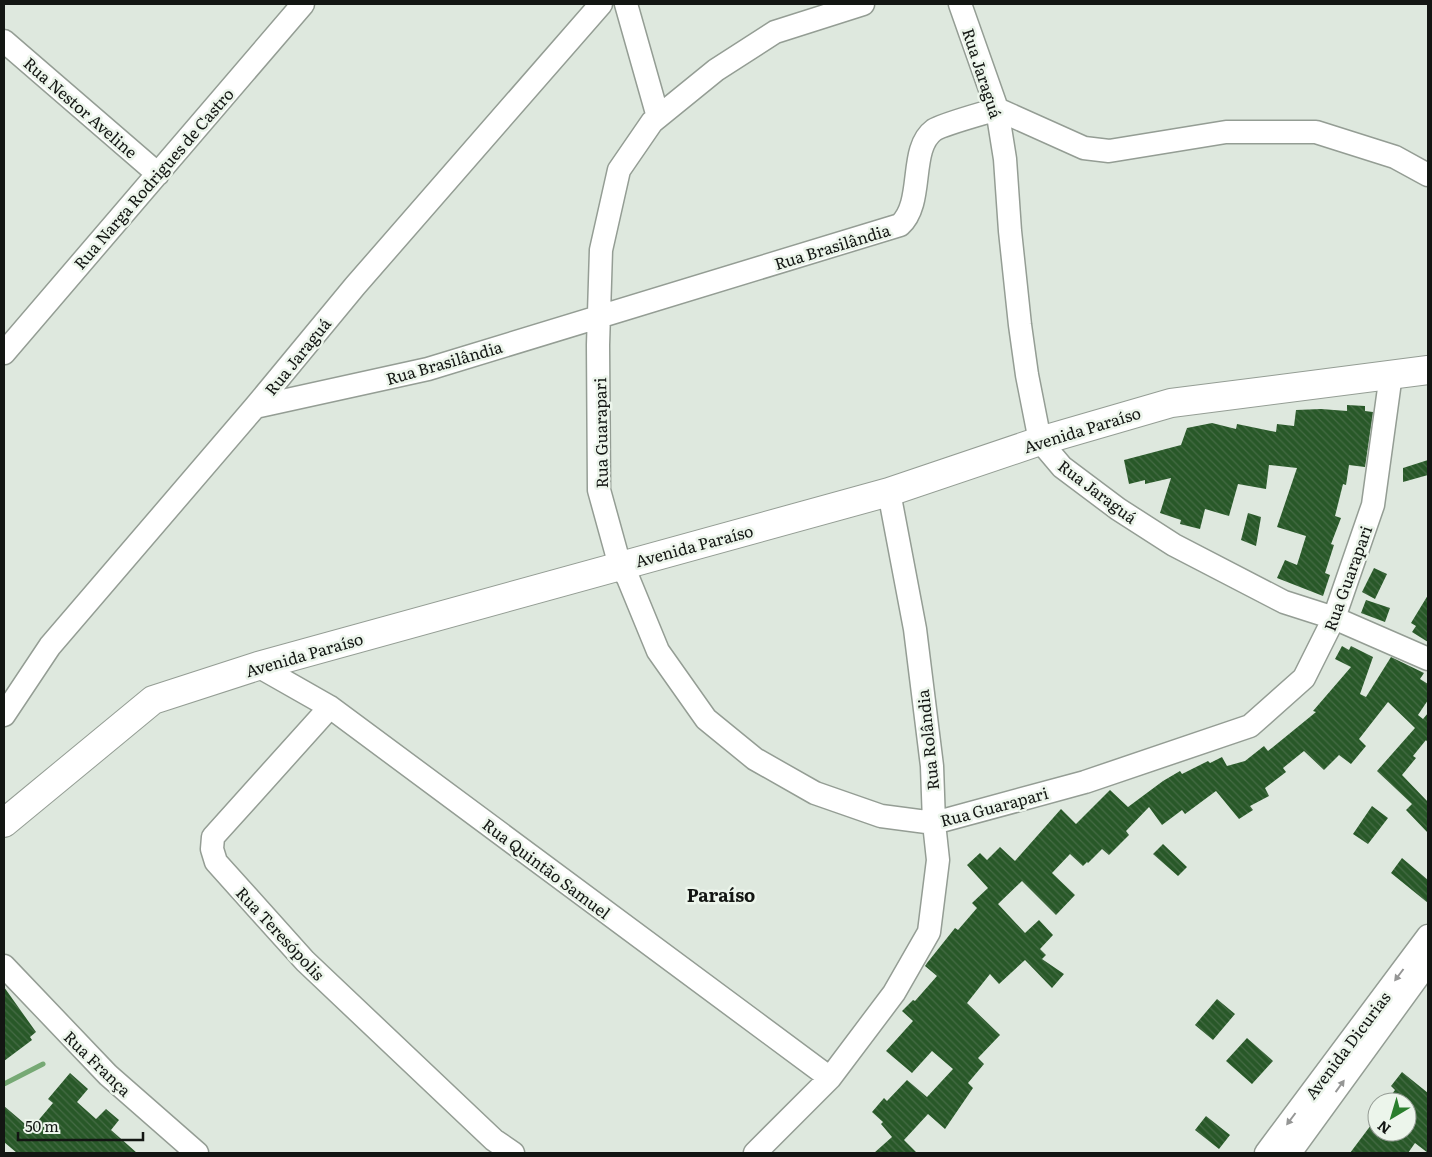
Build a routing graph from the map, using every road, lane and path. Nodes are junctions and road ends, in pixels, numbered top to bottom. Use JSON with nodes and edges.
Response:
{"nodes":[{"id":1,"x":601,"y":4,"type":"edge"},
{"id":2,"x":626,"y":4,"type":"edge"},
{"id":3,"x":863,"y":4,"type":"edge"},
{"id":4,"x":960,"y":4,"type":"edge"},
{"id":5,"x":292,"y":8,"type":"edge"},
{"id":6,"x":4,"y":41,"type":"edge"},
{"id":7,"x":997,"y":109,"type":"junction"},
{"id":8,"x":658,"y":117,"type":"junction"},
{"id":9,"x":158,"y":174,"type":"junction"},
{"id":10,"x":1428,"y":175,"type":"edge"},
{"id":11,"x":599,"y":316,"type":"junction"},
{"id":12,"x":4,"y":353,"type":"edge"},
{"id":13,"x":1428,"y":370,"type":"edge"},
{"id":14,"x":1391,"y":374,"type":"junction"},
{"id":15,"x":255,"y":408,"type":"junction"},
{"id":16,"x":1040,"y":441,"type":"junction"},
{"id":17,"x":889,"y":492,"type":"junction"},
{"id":18,"x":620,"y":566,"type":"junction"},
{"id":19,"x":1334,"y":618,"type":"junction"},
{"id":20,"x":1428,"y":659,"type":"edge"},
{"id":21,"x":258,"y":666,"type":"junction"},
{"id":22,"x":330,"y":706,"type":"junction"},
{"id":23,"x":4,"y":715,"type":"edge"},
{"id":24,"x":4,"y":823,"type":"edge"},
{"id":25,"x":934,"y":823,"type":"junction"},
{"id":26,"x":1428,"y":936,"type":"edge"},
{"id":27,"x":1428,"y":963,"type":"edge"},
{"id":28,"x":4,"y":966,"type":"edge"},
{"id":29,"x":830,"y":1078,"type":"junction"},
{"id":30,"x":760,"y":1148,"type":"edge"},
{"id":31,"x":492,"y":1149,"type":"edge"},
{"id":32,"x":197,"y":1153,"type":"edge"},
{"id":33,"x":513,"y":1153,"type":"edge"},
{"id":34,"x":1266,"y":1153,"type":"edge"},
{"id":35,"x":1290,"y":1153,"type":"edge"}],
"edges":[{"from":1,"to":15,"type":"street","name":"Rua Jaraguá"},
{"from":2,"to":8,"type":"street"},
{"from":3,"to":8,"type":"street","name":"Rua Guarapari"},
{"from":4,"to":7,"type":"street","name":"Rua Jaraguá"},
{"from":5,"to":9,"type":"street","name":"Rua Narga Rodrigues de Castro"},
{"from":6,"to":9,"type":"street","name":"Rua Nestor Aveline"},
{"from":7,"to":10,"type":"street"},
{"from":7,"to":11,"type":"street","name":"Rua Brasilândia"},
{"from":7,"to":16,"type":"street","name":"Rua Jaraguá"},
{"from":8,"to":11,"type":"street","name":"Rua Guarapari"},
{"from":9,"to":12,"type":"street","name":"Rua Narga Rodrigues de Castro"},
{"from":11,"to":15,"type":"street","name":"Rua Brasilândia"},
{"from":11,"to":18,"type":"street","name":"Rua Guarapari"},
{"from":13,"to":14,"type":"main road","name":"Avenida Paraíso"},
{"from":14,"to":16,"type":"main road","name":"Avenida Paraíso"},
{"from":14,"to":19,"type":"street","name":"Rua Guarapari"},
{"from":15,"to":23,"type":"street","name":"Rua Jaraguá"},
{"from":16,"to":17,"type":"main road","name":"Avenida Paraíso"},
{"from":16,"to":19,"type":"street","name":"Rua Jaraguá"},
{"from":17,"to":18,"type":"main road","name":"Avenida Paraíso"},
{"from":17,"to":25,"type":"street","name":"Rua Rolândia"},
{"from":18,"to":21,"type":"main road","name":"Avenida Paraíso"},
{"from":18,"to":25,"type":"street","name":"Rua Guarapari"},
{"from":19,"to":20,"type":"street","name":"Rua Jaraguá"},
{"from":19,"to":25,"type":"street","name":"Rua Guarapari"},
{"from":21,"to":22,"type":"street","name":"Rua Quintão Samuel"},
{"from":21,"to":24,"type":"main road","name":"Avenida Paraíso"},
{"from":22,"to":29,"type":"street","name":"Rua Quintão Samuel"},
{"from":22,"to":31,"type":"street","name":"Rua Teresópolis"},
{"from":25,"to":29,"type":"street","name":"Rua Rolândia"},
{"from":26,"to":34,"type":"street","name":"Avenida Dicurias","one_way":true},
{"from":35,"to":27,"type":"street","name":"Avenida Dicurias","one_way":true},
{"from":28,"to":32,"type":"street","name":"Rua França"},
{"from":29,"to":30,"type":"street","name":"Rua Rolândia"},
{"from":31,"to":33,"type":"street","name":"Rua Teresópolis"}]}
